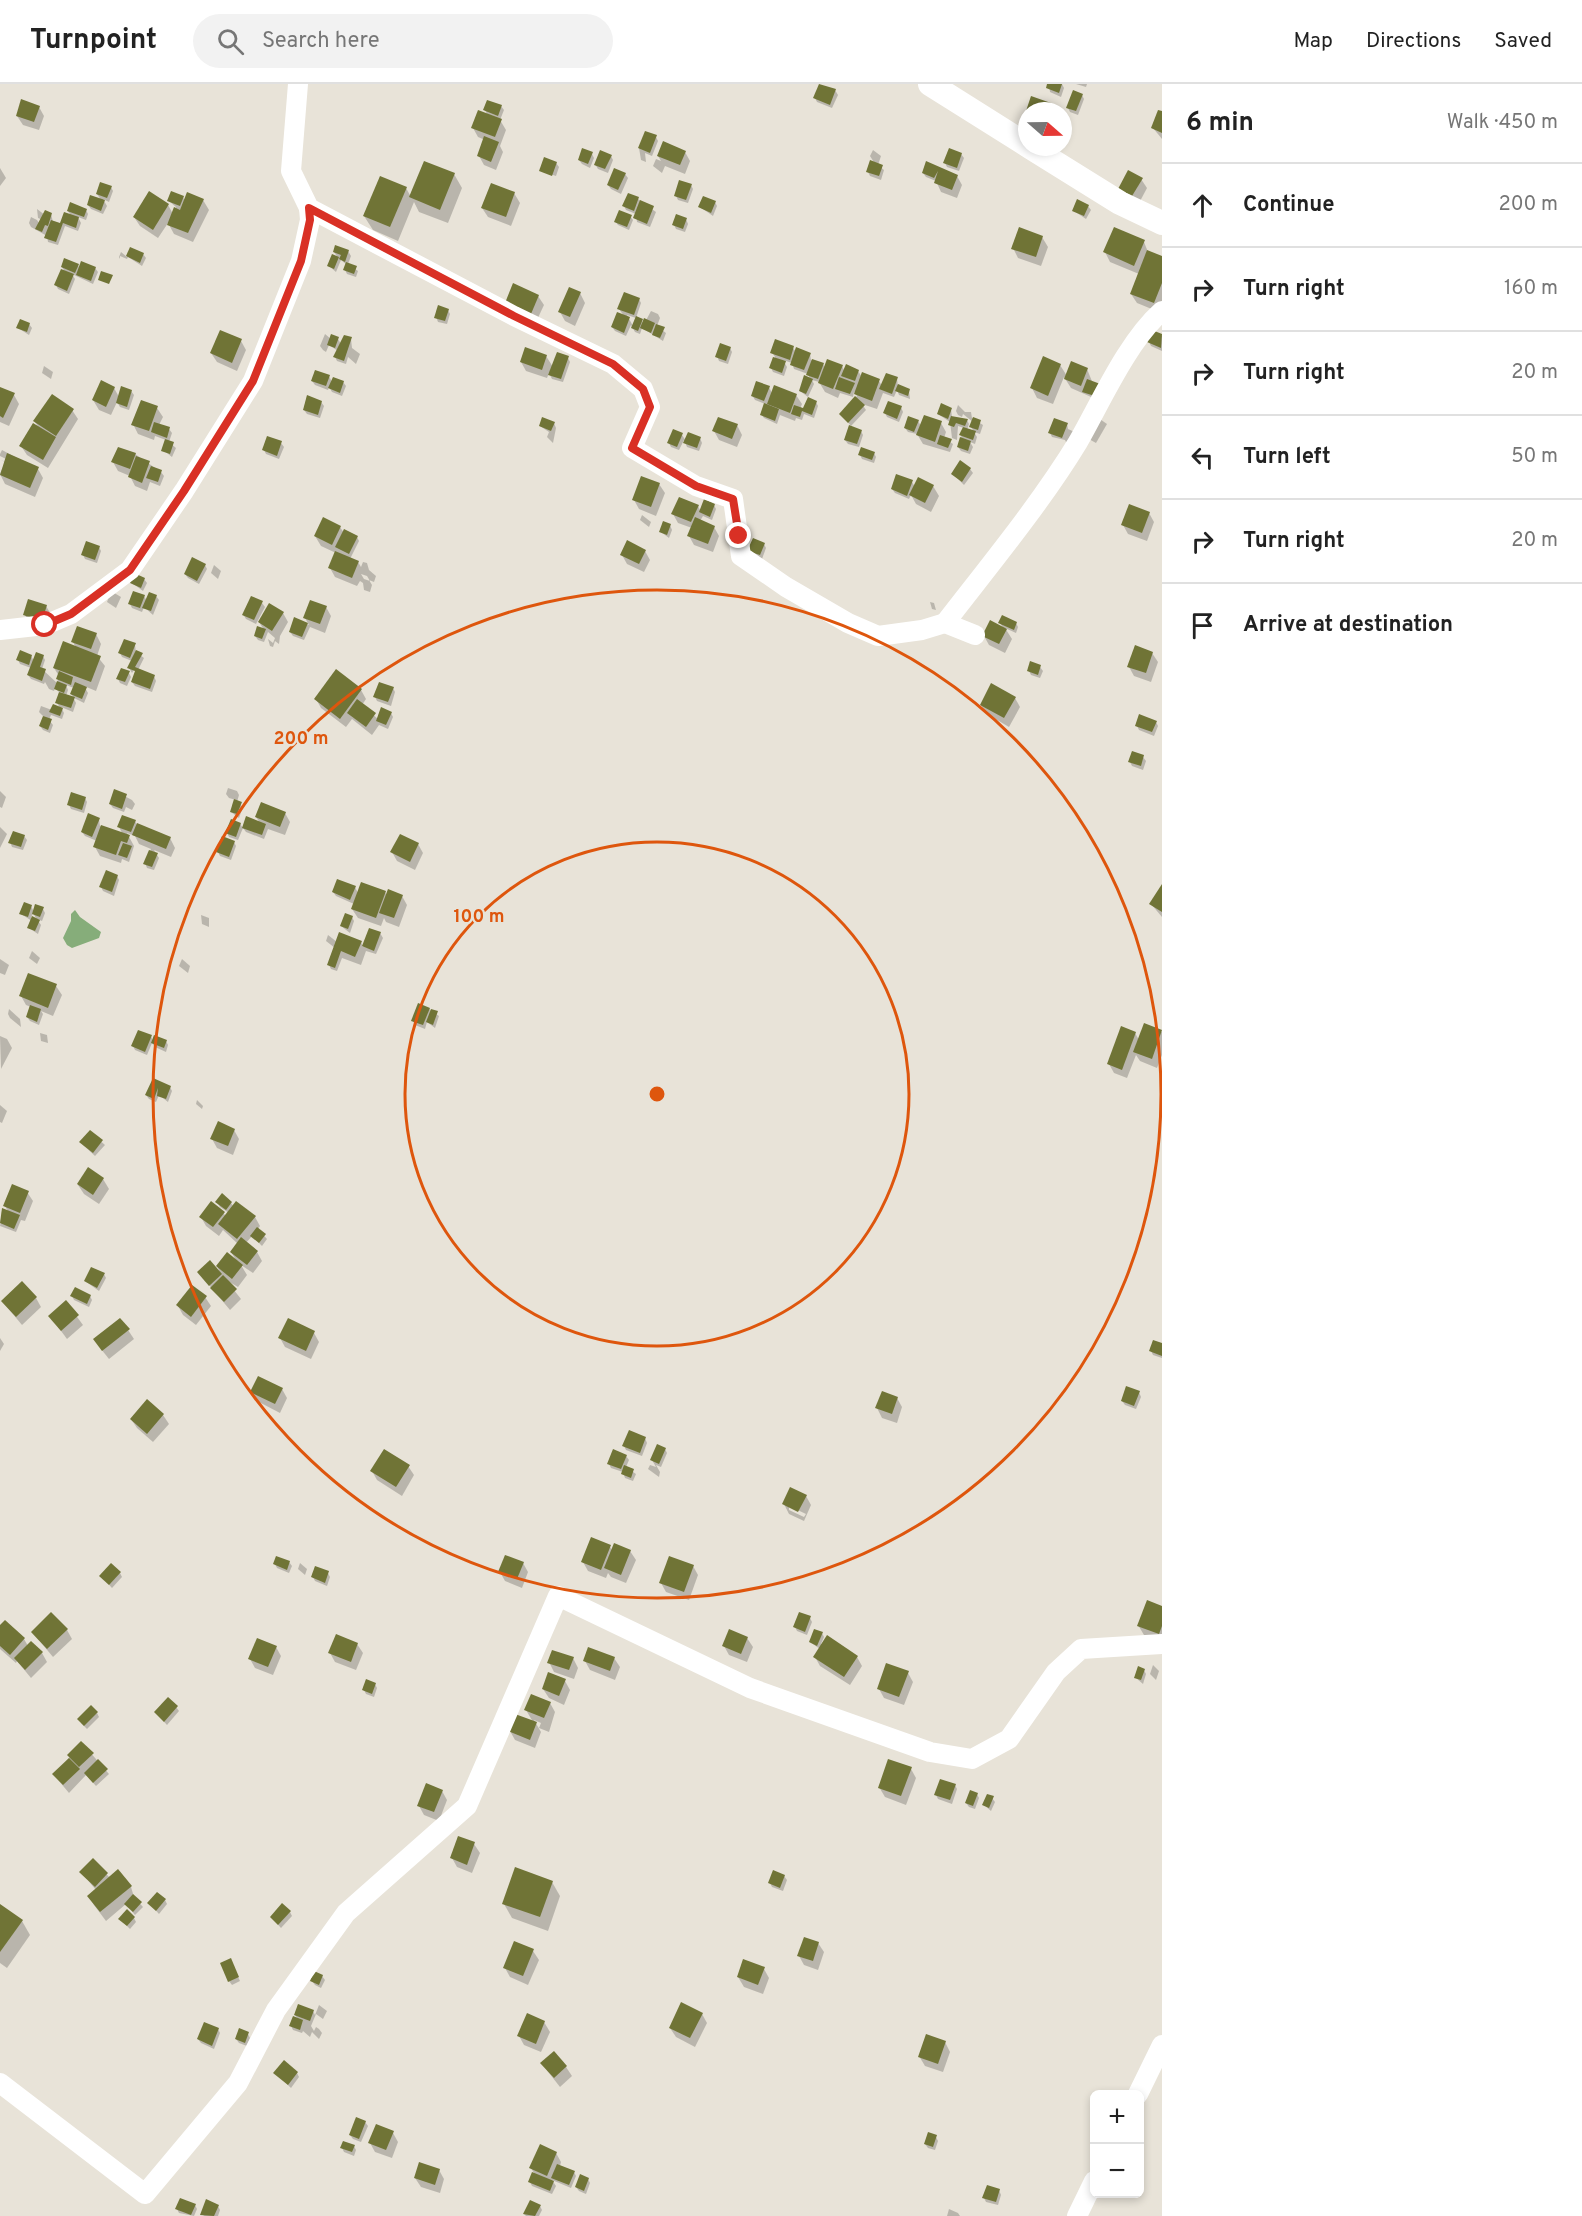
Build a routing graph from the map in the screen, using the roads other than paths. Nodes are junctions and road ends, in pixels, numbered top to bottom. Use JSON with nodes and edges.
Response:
{"nodes":[{"id":1,"x":298,"y":84,"type":"edge"},
{"id":2,"x":930,"y":84,"type":"edge"},
{"id":3,"x":1018,"y":140,"type":"edge"},
{"id":4,"x":1044,"y":156,"type":"edge"},
{"id":5,"x":309,"y":208,"type":"junction"},
{"id":6,"x":1162,"y":223,"type":"edge"},
{"id":7,"x":1162,"y":311,"type":"edge"},
{"id":8,"x":945,"y":623,"type":"junction"},
{"id":9,"x":0,"y":630,"type":"edge"},
{"id":10,"x":975,"y":635,"type":"dead end"},
{"id":11,"x":1162,"y":1644,"type":"edge"},
{"id":12,"x":1162,"y":2045,"type":"edge"},
{"id":13,"x":0,"y":2084,"type":"edge"},
{"id":14,"x":1140,"y":2090,"type":"edge"},
{"id":15,"x":1090,"y":2191,"type":"edge"},
{"id":16,"x":1077,"y":2216,"type":"edge"}],
"edges":[{"from":1,"to":5,"type":"street"},
{"from":2,"to":3,"type":"street"},
{"from":4,"to":6,"type":"street"},
{"from":5,"to":8,"type":"street"},
{"from":5,"to":9,"type":"street"},
{"from":7,"to":8,"type":"street"},
{"from":8,"to":10,"type":"street"},
{"from":11,"to":13,"type":"street"},
{"from":12,"to":14,"type":"street"},
{"from":15,"to":16,"type":"street"}]}
